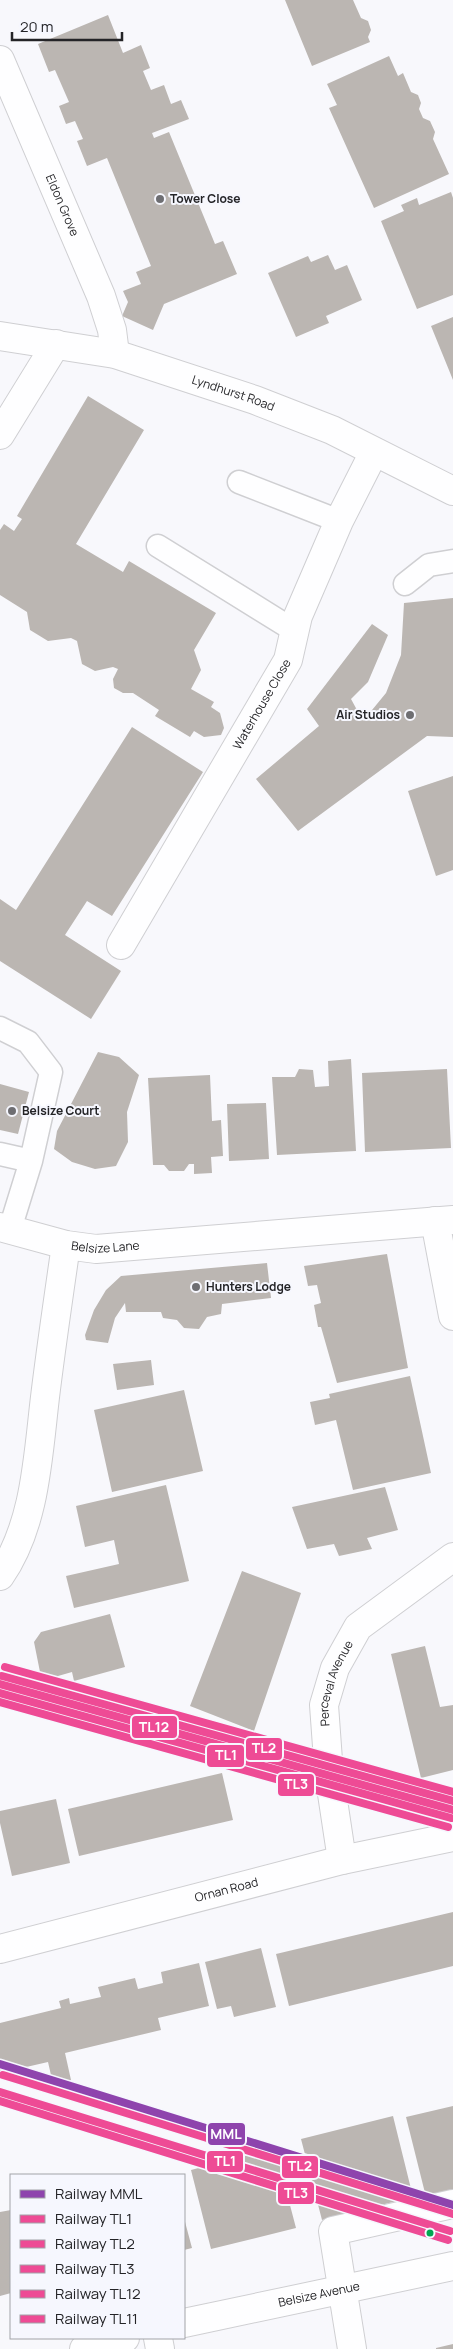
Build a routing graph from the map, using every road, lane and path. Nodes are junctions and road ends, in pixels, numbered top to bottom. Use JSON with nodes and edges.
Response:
{"nodes":[{"id":1,"x":0,"y":60,"type":"edge"},
{"id":2,"x":0,"y":336,"type":"edge"},
{"id":3,"x":56,"y":344,"type":"junction"},
{"id":4,"x":115,"y":354,"type":"junction"},
{"id":5,"x":0,"y":435,"type":"edge"},
{"id":6,"x":374,"y":452,"type":"junction"},
{"id":7,"x":239,"y":482,"type":"dead end"},
{"id":8,"x":453,"y":491,"type":"edge"},
{"id":9,"x":339,"y":521,"type":"junction"},
{"id":10,"x":453,"y":542,"type":"edge"},
{"id":11,"x":158,"y":546,"type":"dead end"},
{"id":12,"x":453,"y":550,"type":"edge"},
{"id":13,"x":453,"y":561,"type":"edge"},
{"id":14,"x":406,"y":584,"type":"dead end"},
{"id":15,"x":295,"y":631,"type":"junction"},
{"id":16,"x":120,"y":945,"type":"dead end"},
{"id":17,"x":0,"y":1028,"type":"edge"},
{"id":18,"x":0,"y":1154,"type":"edge"},
{"id":19,"x":30,"y":1161,"type":"junction"},
{"id":20,"x":444,"y":1221,"type":"edge"},
{"id":21,"x":5,"y":1228,"type":"edge"},
{"id":22,"x":66,"y":1245,"type":"junction"},
{"id":23,"x":453,"y":1316,"type":"edge"},
{"id":24,"x":453,"y":1557,"type":"edge"},
{"id":25,"x":0,"y":1576,"type":"edge"},
{"id":26,"x":453,"y":1837,"type":"edge"},
{"id":27,"x":342,"y":1860,"type":"junction"},
{"id":28,"x":0,"y":1949,"type":"edge"},
{"id":29,"x":453,"y":2204,"type":"edge"},
{"id":30,"x":453,"y":2266,"type":"edge"},
{"id":31,"x":342,"y":2290,"type":"junction"},
{"id":32,"x":185,"y":2324,"type":"edge"},
{"id":33,"x":121,"y":2339,"type":"edge"},
{"id":34,"x":84,"y":2349,"type":"edge"},
{"id":35,"x":352,"y":2349,"type":"edge"}],
"edges":[{"from":1,"to":4,"type":"street","name":"Eldon Grove"},
{"from":2,"to":3,"type":"street","name":"Lyndhurst Road"},
{"from":3,"to":4,"type":"street","name":"Lyndhurst Road"},
{"from":3,"to":5,"type":"street"},
{"from":4,"to":6,"type":"street","name":"Lyndhurst Road"},
{"from":6,"to":8,"type":"street","name":"Lyndhurst Road"},
{"from":6,"to":9,"type":"street","name":"Waterhouse Close"},
{"from":7,"to":9,"type":"lane"},
{"from":9,"to":15,"type":"street","name":"Waterhouse Close"},
{"from":10,"to":12,"type":"lane"},
{"from":11,"to":15,"type":"lane"},
{"from":13,"to":14,"type":"lane"},
{"from":15,"to":16,"type":"street","name":"Waterhouse Close"},
{"from":17,"to":19,"type":"lane"},
{"from":18,"to":19,"type":"lane"},
{"from":19,"to":21,"type":"lane"},
{"from":20,"to":22,"type":"street","name":"Belsize Lane"},
{"from":20,"to":23,"type":"street"},
{"from":21,"to":22,"type":"street"},
{"from":22,"to":25,"type":"street","name":"Belsize Lane"},
{"from":24,"to":27,"type":"street","name":"Perceval Avenue"},
{"from":26,"to":27,"type":"street","name":"Ornan Road"},
{"from":27,"to":28,"type":"street","name":"Ornan Road"},
{"from":29,"to":31,"type":"street"},
{"from":30,"to":31,"type":"street","name":"Belsize Avenue"},
{"from":31,"to":32,"type":"street","name":"Belsize Avenue"},
{"from":31,"to":35,"type":"street"},
{"from":33,"to":34,"type":"street"}]}
